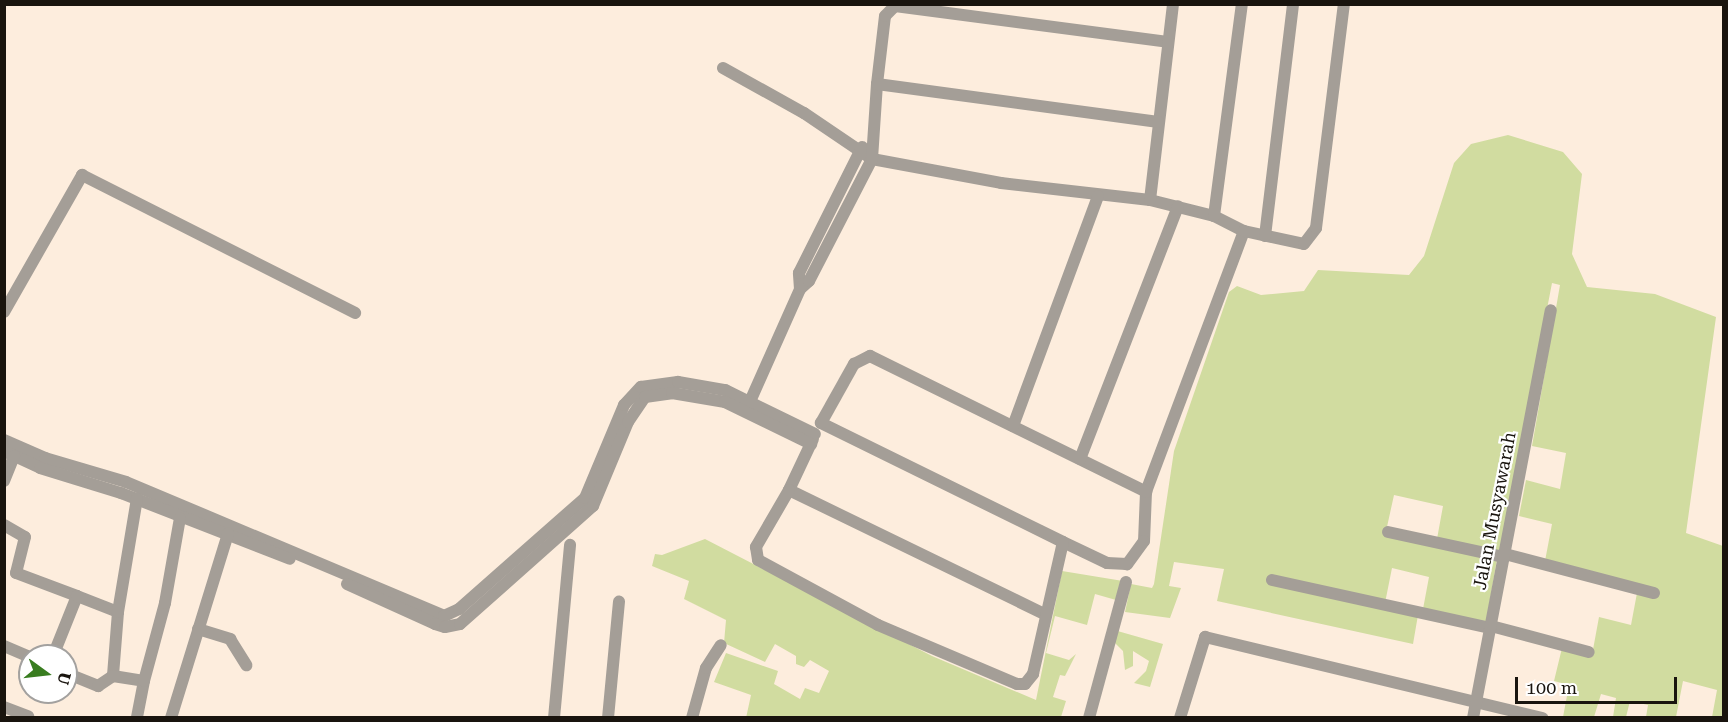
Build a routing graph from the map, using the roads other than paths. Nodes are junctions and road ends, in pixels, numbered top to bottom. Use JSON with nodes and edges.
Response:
{"nodes":[{"id":1,"x":1173,"y":4,"type":"edge"},
{"id":2,"x":1242,"y":4,"type":"edge"},
{"id":3,"x":1293,"y":4,"type":"edge"},
{"id":4,"x":1344,"y":4,"type":"edge"},
{"id":5,"x":1168,"y":42,"type":"junction"},
{"id":6,"x":723,"y":68,"type":"dead end"},
{"id":7,"x":877,"y":84,"type":"junction"},
{"id":8,"x":1158,"y":123,"type":"junction"},
{"id":9,"x":871,"y":138,"type":"junction"},
{"id":10,"x":857,"y":152,"type":"junction"},
{"id":11,"x":872,"y":159,"type":"junction"},
{"id":12,"x":845,"y":177,"type":"junction"},
{"id":13,"x":860,"y":183,"type":"junction"},
{"id":14,"x":1098,"y":196,"type":"junction"},
{"id":15,"x":1150,"y":200,"type":"junction"},
{"id":16,"x":1178,"y":206,"type":"junction"},
{"id":17,"x":1214,"y":216,"type":"junction"},
{"id":18,"x":1244,"y":231,"type":"junction"},
{"id":19,"x":1265,"y":236,"type":"junction"},
{"id":20,"x":800,"y":289,"type":"junction"},
{"id":21,"x":1551,"y":310,"type":"dead end"},
{"id":22,"x":4,"y":312,"type":"edge"},
{"id":23,"x":355,"y":313,"type":"dead end"},
{"id":24,"x":749,"y":405,"type":"junction"},
{"id":25,"x":1013,"y":426,"type":"junction"},
{"id":26,"x":816,"y":434,"type":"junction"},
{"id":27,"x":4,"y":440,"type":"edge"},
{"id":28,"x":9,"y":453,"type":"edge"},
{"id":29,"x":1080,"y":459,"type":"junction"},
{"id":30,"x":4,"y":481,"type":"edge"},
{"id":31,"x":124,"y":488,"type":"junction"},
{"id":32,"x":789,"y":490,"type":"junction"},
{"id":33,"x":1146,"y":492,"type":"junction"},
{"id":34,"x":137,"y":499,"type":"junction"},
{"id":35,"x":180,"y":518,"type":"junction"},
{"id":36,"x":4,"y":525,"type":"edge"},
{"id":37,"x":1388,"y":532,"type":"dead end"},
{"id":38,"x":228,"y":534,"type":"junction"},
{"id":39,"x":1063,"y":542,"type":"junction"},
{"id":40,"x":570,"y":545,"type":"dead end"},
{"id":41,"x":280,"y":551,"type":"junction"},
{"id":42,"x":1504,"y":556,"type":"junction"},
{"id":43,"x":1272,"y":580,"type":"dead end"},
{"id":44,"x":1126,"y":582,"type":"dead end"},
{"id":45,"x":1654,"y":593,"type":"dead end"},
{"id":46,"x":77,"y":596,"type":"junction"},
{"id":47,"x":619,"y":602,"type":"dead end"},
{"id":48,"x":118,"y":612,"type":"junction"},
{"id":49,"x":1044,"y":614,"type":"junction"},
{"id":50,"x":1491,"y":627,"type":"junction"},
{"id":51,"x":198,"y":629,"type":"junction"},
{"id":52,"x":61,"y":644,"type":"edge"},
{"id":53,"x":721,"y":645,"type":"dead end"},
{"id":54,"x":4,"y":646,"type":"edge"},
{"id":55,"x":18,"y":652,"type":"edge"},
{"id":56,"x":1589,"y":652,"type":"dead end"},
{"id":57,"x":246,"y":665,"type":"dead end"},
{"id":58,"x":113,"y":676,"type":"junction"},
{"id":59,"x":78,"y":678,"type":"edge"},
{"id":60,"x":144,"y":681,"type":"junction"},
{"id":61,"x":1476,"y":702,"type":"junction"},
{"id":62,"x":4,"y":707,"type":"edge"},
{"id":63,"x":28,"y":716,"type":"dead end"},
{"id":64,"x":137,"y":717,"type":"edge"},
{"id":65,"x":171,"y":717,"type":"edge"},
{"id":66,"x":554,"y":717,"type":"edge"},
{"id":67,"x":608,"y":717,"type":"edge"},
{"id":68,"x":692,"y":717,"type":"edge"},
{"id":69,"x":1089,"y":717,"type":"edge"},
{"id":70,"x":1180,"y":717,"type":"edge"},
{"id":71,"x":1473,"y":717,"type":"edge"},
{"id":72,"x":1542,"y":717,"type":"edge"}],
"edges":[{"from":1,"to":5,"type":"street"},
{"from":2,"to":17,"type":"street"},
{"from":3,"to":19,"type":"street"},
{"from":4,"to":19,"type":"street"},
{"from":5,"to":7,"type":"street"},
{"from":5,"to":8,"type":"street"},
{"from":6,"to":10,"type":"street"},
{"from":7,"to":8,"type":"street"},
{"from":7,"to":9,"type":"street"},
{"from":8,"to":15,"type":"street"},
{"from":9,"to":10,"type":"street"},
{"from":9,"to":11,"type":"street"},
{"from":10,"to":11,"type":"street"},
{"from":10,"to":12,"type":"street"},
{"from":11,"to":13,"type":"street"},
{"from":11,"to":14,"type":"street"},
{"from":12,"to":13,"type":"street"},
{"from":12,"to":20,"type":"street"},
{"from":13,"to":20,"type":"street"},
{"from":14,"to":15,"type":"street"},
{"from":14,"to":25,"type":"street"},
{"from":15,"to":16,"type":"street"},
{"from":16,"to":17,"type":"street"},
{"from":16,"to":29,"type":"street"},
{"from":17,"to":18,"type":"street"},
{"from":18,"to":19,"type":"street"},
{"from":18,"to":33,"type":"street"},
{"from":20,"to":24,"type":"street"},
{"from":21,"to":42,"type":"street","name":"Jalan Musyawarah"},
{"from":22,"to":23,"type":"street"},
{"from":24,"to":26,"type":"street"},
{"from":24,"to":41,"type":"street"},
{"from":25,"to":26,"type":"street"},
{"from":25,"to":29,"type":"street"},
{"from":26,"to":32,"type":"street"},
{"from":26,"to":39,"type":"street"},
{"from":27,"to":31,"type":"street"},
{"from":28,"to":30,"type":"street"},
{"from":28,"to":31,"type":"street"},
{"from":29,"to":33,"type":"street"},
{"from":31,"to":34,"type":"street"},
{"from":31,"to":41,"type":"street"},
{"from":32,"to":49,"type":"street"},
{"from":32,"to":49,"type":"street"},
{"from":33,"to":39,"type":"street"},
{"from":34,"to":35,"type":"street"},
{"from":34,"to":48,"type":"street"},
{"from":35,"to":38,"type":"street"},
{"from":35,"to":60,"type":"street"},
{"from":36,"to":46,"type":"street"},
{"from":37,"to":42,"type":"street"},
{"from":38,"to":41,"type":"street"},
{"from":38,"to":51,"type":"street"},
{"from":39,"to":49,"type":"street"},
{"from":40,"to":66,"type":"street"},
{"from":42,"to":45,"type":"street"},
{"from":42,"to":50,"type":"street","name":"Jalan Musyawarah"},
{"from":43,"to":50,"type":"street"},
{"from":44,"to":69,"type":"street"},
{"from":46,"to":48,"type":"street"},
{"from":46,"to":52,"type":"street"},
{"from":47,"to":67,"type":"street"},
{"from":48,"to":58,"type":"street"},
{"from":50,"to":56,"type":"street"},
{"from":50,"to":61,"type":"street","name":"Jalan Musyawarah"},
{"from":51,"to":57,"type":"street"},
{"from":51,"to":65,"type":"street"},
{"from":53,"to":68,"type":"street"},
{"from":54,"to":55,"type":"street"},
{"from":58,"to":59,"type":"street"},
{"from":58,"to":60,"type":"street"},
{"from":60,"to":64,"type":"street"},
{"from":61,"to":70,"type":"street"},
{"from":61,"to":71,"type":"street","name":"Jalan Musyawarah"},
{"from":61,"to":72,"type":"street"},
{"from":62,"to":63,"type":"street"}]}
